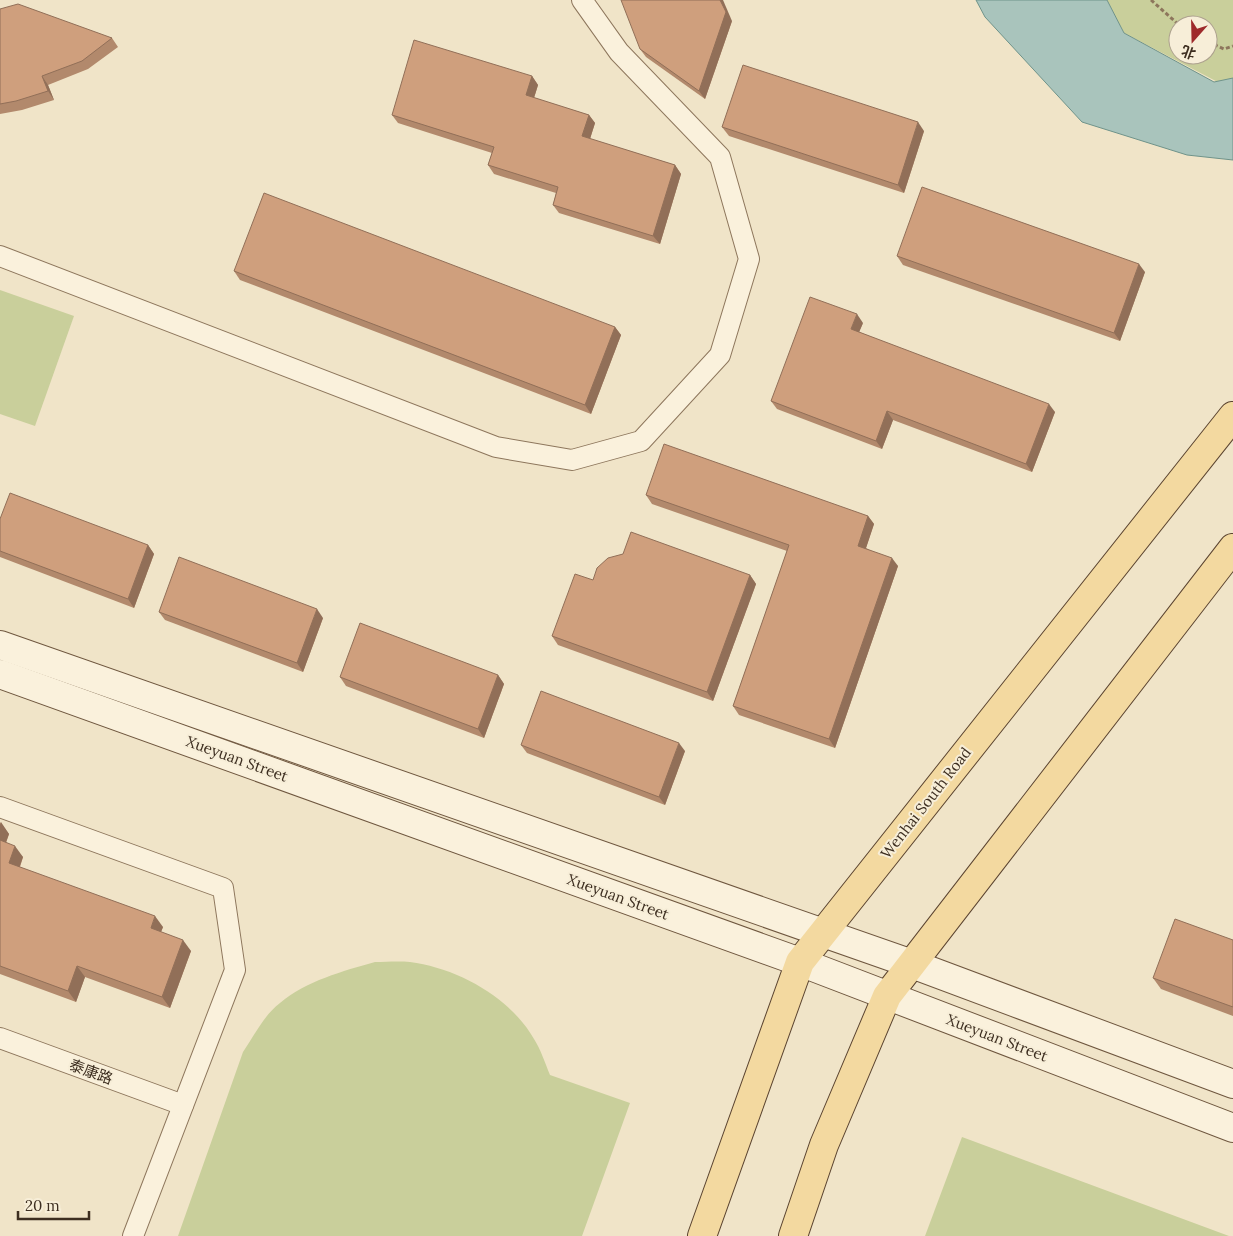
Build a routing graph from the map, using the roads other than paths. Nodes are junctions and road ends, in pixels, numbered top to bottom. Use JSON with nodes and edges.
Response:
{"nodes":[{"id":1,"x":582,"y":0,"type":"edge"},
{"id":2,"x":0,"y":256,"type":"edge"},
{"id":3,"x":1233,"y":416,"type":"edge"},
{"id":4,"x":1233,"y":548,"type":"edge"},
{"id":5,"x":0,"y":645,"type":"edge"},
{"id":6,"x":0,"y":674,"type":"edge"},
{"id":7,"x":0,"y":807,"type":"edge"},
{"id":8,"x":824,"y":933,"type":"junction"},
{"id":9,"x":800,"y":962,"type":"junction"},
{"id":10,"x":912,"y":964,"type":"junction"},
{"id":11,"x":887,"y":996,"type":"junction"},
{"id":12,"x":0,"y":1038,"type":"edge"},
{"id":13,"x":1233,"y":1084,"type":"edge"},
{"id":14,"x":183,"y":1105,"type":"junction"},
{"id":15,"x":1233,"y":1128,"type":"edge"},
{"id":16,"x":133,"y":1236,"type":"edge"},
{"id":17,"x":702,"y":1236,"type":"edge"},
{"id":18,"x":793,"y":1236,"type":"edge"}],
"edges":[{"from":1,"to":2,"type":"street"},
{"from":3,"to":8,"type":"main road","name":"Wenhai South Road"},
{"from":4,"to":10,"type":"main road"},
{"from":5,"to":8,"type":"main road"},
{"from":6,"to":9,"type":"main road","name":"Xueyuan Street"},
{"from":7,"to":14,"type":"street"},
{"from":8,"to":9,"type":"main road","name":"Wenhai South Road"},
{"from":8,"to":10,"type":"main road"},
{"from":9,"to":11,"type":"main road","name":"Xueyuan Street"},
{"from":9,"to":17,"type":"main road","name":"Wenhai South Road"},
{"from":10,"to":11,"type":"main road"},
{"from":10,"to":13,"type":"main road"},
{"from":11,"to":15,"type":"main road","name":"Xueyuan Street"},
{"from":11,"to":18,"type":"main road"},
{"from":12,"to":14,"type":"street","name":"泰康路"},
{"from":14,"to":16,"type":"street"}]}
